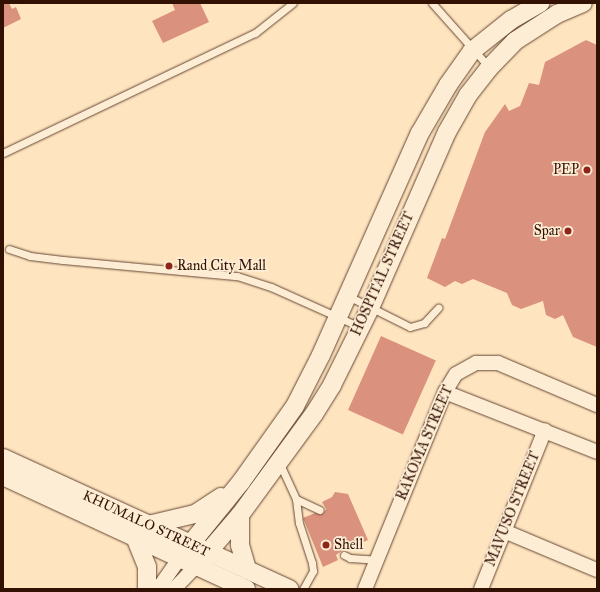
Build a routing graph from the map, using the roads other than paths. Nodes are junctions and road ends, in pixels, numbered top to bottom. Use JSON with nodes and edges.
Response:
{"nodes":[{"id":1,"x":293,"y":3,"type":"edge"},
{"id":2,"x":432,"y":3,"type":"edge"},
{"id":3,"x":540,"y":3,"type":"edge"},
{"id":4,"x":583,"y":3,"type":"edge"},
{"id":5,"x":472,"y":51,"type":"junction"},
{"id":6,"x":489,"y":68,"type":"junction"},
{"id":7,"x":3,"y":153,"type":"edge"},
{"id":8,"x":9,"y":249,"type":"dead end"},
{"id":9,"x":348,"y":296,"type":"junction"},
{"id":10,"x":370,"y":308,"type":"junction"},
{"id":11,"x":438,"y":308,"type":"dead end"},
{"id":12,"x":338,"y":317,"type":"junction"},
{"id":13,"x":360,"y":327,"type":"junction"},
{"id":14,"x":445,"y":392,"type":"junction"},
{"id":15,"x":597,"y":406,"type":"edge"},
{"id":16,"x":545,"y":430,"type":"junction"},
{"id":17,"x":597,"y":452,"type":"edge"},
{"id":18,"x":3,"y":458,"type":"edge"},
{"id":19,"x":279,"y":462,"type":"junction"},
{"id":20,"x":3,"y":476,"type":"edge"},
{"id":21,"x":241,"y":482,"type":"junction"},
{"id":22,"x":296,"y":499,"type":"junction"},
{"id":23,"x":320,"y":510,"type":"dead end"},
{"id":24,"x":240,"y":515,"type":"junction"},
{"id":25,"x":142,"y":531,"type":"junction"},
{"id":26,"x":504,"y":531,"type":"junction"},
{"id":27,"x":185,"y":551,"type":"junction"},
{"id":28,"x":344,"y":555,"type":"dead end"},
{"id":29,"x":202,"y":558,"type":"junction"},
{"id":30,"x":376,"y":560,"type":"junction"},
{"id":31,"x":247,"y":570,"type":"junction"},
{"id":32,"x":597,"y":570,"type":"edge"},
{"id":33,"x":147,"y":589,"type":"edge"},
{"id":34,"x":158,"y":589,"type":"edge"},
{"id":35,"x":174,"y":589,"type":"edge"},
{"id":36,"x":246,"y":589,"type":"edge"},
{"id":37,"x":288,"y":589,"type":"edge"},
{"id":38,"x":303,"y":589,"type":"edge"},
{"id":39,"x":365,"y":589,"type":"edge"},
{"id":40,"x":481,"y":589,"type":"edge"}],
"edges":[{"from":1,"to":7,"type":"lane"},
{"from":2,"to":5,"type":"lane"},
{"from":3,"to":5,"type":"street","name":"HOSPITAL STREET"},
{"from":4,"to":6,"type":"street","name":"HOSPITAL STREET"},
{"from":5,"to":6,"type":"lane"},
{"from":5,"to":9,"type":"street","name":"HOSPITAL STREET"},
{"from":6,"to":10,"type":"street","name":"HOSPITAL STREET"},
{"from":8,"to":12,"type":"lane"},
{"from":9,"to":10,"type":"lane"},
{"from":9,"to":12,"type":"street","name":"HOSPITAL STREET"},
{"from":10,"to":11,"type":"lane"},
{"from":10,"to":13,"type":"street","name":"HOSPITAL STREET"},
{"from":12,"to":13,"type":"lane"},
{"from":12,"to":21,"type":"street","name":"HOSPITAL STREET"},
{"from":13,"to":19,"type":"street","name":"HOSPITAL STREET"},
{"from":14,"to":15,"type":"street","name":"RAKOMA STREET"},
{"from":14,"to":16,"type":"street"},
{"from":14,"to":30,"type":"street","name":"RAKOMA STREET"},
{"from":16,"to":17,"type":"street"},
{"from":16,"to":26,"type":"street","name":"MAVUSO STREET"},
{"from":18,"to":25,"type":"street","name":"KHUMALO STREET"},
{"from":19,"to":22,"type":"lane"},
{"from":19,"to":24,"type":"street","name":"HOSPITAL STREET"},
{"from":20,"to":25,"type":"street","name":"KHUMALO STREET"},
{"from":21,"to":25,"type":"street"},
{"from":21,"to":27,"type":"street","name":"HOSPITAL STREET"},
{"from":22,"to":23,"type":"lane"},
{"from":22,"to":38,"type":"lane"},
{"from":24,"to":29,"type":"street","name":"HOSPITAL STREET"},
{"from":24,"to":31,"type":"street"},
{"from":25,"to":27,"type":"street","name":"KHUMALO STREET"},
{"from":25,"to":33,"type":"street"},
{"from":26,"to":32,"type":"street"},
{"from":26,"to":40,"type":"street","name":"MAVUSO STREET"},
{"from":27,"to":29,"type":"street","name":"KHUMALO STREET"},
{"from":27,"to":34,"type":"street"},
{"from":28,"to":30,"type":"lane"},
{"from":29,"to":31,"type":"street","name":"KHUMALO STREET"},
{"from":29,"to":35,"type":"street"},
{"from":29,"to":36,"type":"street","name":"KHUMALO STREET"},
{"from":30,"to":39,"type":"street","name":"RAKOMA STREET"},
{"from":31,"to":37,"type":"street","name":"KHUMALO STREET"}]}
